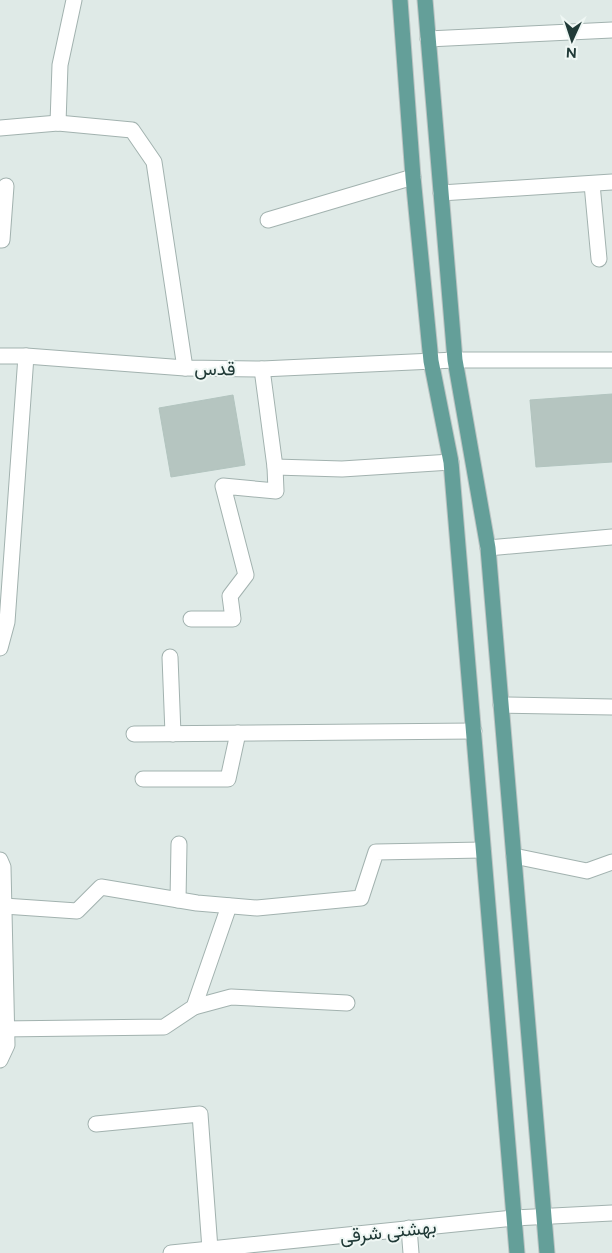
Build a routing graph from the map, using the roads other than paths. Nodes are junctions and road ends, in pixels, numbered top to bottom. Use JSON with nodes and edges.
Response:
{"nodes":[{"id":1,"x":74,"y":0,"type":"edge"},
{"id":2,"x":400,"y":0,"type":"edge"},
{"id":3,"x":425,"y":0,"type":"edge"},
{"id":4,"x":612,"y":30,"type":"edge"},
{"id":5,"x":428,"y":39,"type":"junction"},
{"id":6,"x":58,"y":123,"type":"junction"},
{"id":7,"x":0,"y":128,"type":"edge"},
{"id":8,"x":413,"y":177,"type":"junction"},
{"id":9,"x":612,"y":182,"type":"edge"},
{"id":10,"x":592,"y":184,"type":"junction"},
{"id":11,"x":6,"y":186,"type":"dead end"},
{"id":12,"x":441,"y":193,"type":"junction"},
{"id":13,"x":268,"y":220,"type":"dead end"},
{"id":14,"x":0,"y":240,"type":"edge"},
{"id":15,"x":599,"y":259,"type":"dead end"},
{"id":16,"x":0,"y":356,"type":"edge"},
{"id":17,"x":26,"y":356,"type":"junction"},
{"id":18,"x":455,"y":360,"type":"junction"},
{"id":19,"x":612,"y":360,"type":"edge"},
{"id":20,"x":431,"y":361,"type":"junction"},
{"id":21,"x":185,"y":368,"type":"junction"},
{"id":22,"x":262,"y":369,"type":"junction"},
{"id":23,"x":451,"y":462,"type":"junction"},
{"id":24,"x":275,"y":468,"type":"junction"},
{"id":25,"x":612,"y":537,"type":"edge"},
{"id":26,"x":488,"y":548,"type":"junction"},
{"id":27,"x":5,"y":576,"type":"edge"},
{"id":28,"x":191,"y":619,"type":"dead end"},
{"id":29,"x":0,"y":648,"type":"edge"},
{"id":30,"x":170,"y":657,"type":"dead end"},
{"id":31,"x":501,"y":705,"type":"junction"},
{"id":32,"x":612,"y":707,"type":"edge"},
{"id":33,"x":474,"y":731,"type":"junction"},
{"id":34,"x":238,"y":733,"type":"junction"},
{"id":35,"x":134,"y":734,"type":"dead end"},
{"id":36,"x":173,"y":734,"type":"junction"},
{"id":37,"x":143,"y":779,"type":"dead end"},
{"id":38,"x":179,"y":844,"type":"dead end"},
{"id":39,"x":483,"y":850,"type":"junction"},
{"id":40,"x":514,"y":856,"type":"junction"},
{"id":41,"x":0,"y":860,"type":"edge"},
{"id":42,"x":612,"y":862,"type":"edge"},
{"id":43,"x":178,"y":900,"type":"junction"},
{"id":44,"x":4,"y":906,"type":"junction"},
{"id":45,"x":229,"y":906,"type":"junction"},
{"id":46,"x":347,"y":1003,"type":"dead end"},
{"id":47,"x":194,"y":1007,"type":"junction"},
{"id":48,"x":4,"y":1029,"type":"edge"},
{"id":49,"x":0,"y":1060,"type":"edge"},
{"id":50,"x":96,"y":1124,"type":"dead end"},
{"id":51,"x":612,"y":1213,"type":"edge"},
{"id":52,"x":544,"y":1216,"type":"junction"},
{"id":53,"x":514,"y":1218,"type":"junction"},
{"id":54,"x":409,"y":1228,"type":"junction"},
{"id":55,"x":266,"y":1248,"type":"edge"},
{"id":56,"x":210,"y":1249,"type":"junction"},
{"id":57,"x":172,"y":1253,"type":"edge"},
{"id":58,"x":411,"y":1253,"type":"edge"},
{"id":59,"x":517,"y":1253,"type":"edge"},
{"id":60,"x":547,"y":1253,"type":"edge"}],
"edges":[{"from":1,"to":6,"type":"street"},
{"from":2,"to":8,"type":"main road"},
{"from":3,"to":5,"type":"main road"},
{"from":4,"to":5,"type":"street"},
{"from":5,"to":12,"type":"main road"},
{"from":6,"to":7,"type":"street"},
{"from":6,"to":21,"type":"street"},
{"from":8,"to":13,"type":"street"},
{"from":8,"to":20,"type":"main road"},
{"from":9,"to":10,"type":"street"},
{"from":10,"to":12,"type":"street"},
{"from":10,"to":15,"type":"street"},
{"from":11,"to":14,"type":"street"},
{"from":12,"to":18,"type":"main road"},
{"from":16,"to":17,"type":"street","name":"قدس"},
{"from":17,"to":21,"type":"street","name":"قدس"},
{"from":17,"to":27,"type":"street"},
{"from":18,"to":19,"type":"street"},
{"from":18,"to":20,"type":"street","name":"قدس"},
{"from":18,"to":26,"type":"main road"},
{"from":20,"to":22,"type":"street","name":"قدس"},
{"from":20,"to":23,"type":"main road"},
{"from":21,"to":22,"type":"street","name":"قدس"},
{"from":22,"to":24,"type":"street"},
{"from":23,"to":24,"type":"street"},
{"from":23,"to":33,"type":"main road"},
{"from":24,"to":28,"type":"street"},
{"from":25,"to":26,"type":"street"},
{"from":26,"to":31,"type":"main road"},
{"from":27,"to":29,"type":"street"},
{"from":30,"to":36,"type":"street"},
{"from":31,"to":32,"type":"street"},
{"from":31,"to":40,"type":"main road"},
{"from":33,"to":34,"type":"street"},
{"from":33,"to":39,"type":"main road"},
{"from":34,"to":36,"type":"street"},
{"from":34,"to":37,"type":"street"},
{"from":35,"to":36,"type":"street"},
{"from":38,"to":43,"type":"street"},
{"from":39,"to":45,"type":"street"},
{"from":39,"to":53,"type":"main road"},
{"from":40,"to":42,"type":"street"},
{"from":40,"to":52,"type":"main road"},
{"from":41,"to":44,"type":"street"},
{"from":43,"to":44,"type":"street"},
{"from":43,"to":45,"type":"street"},
{"from":44,"to":48,"type":"street"},
{"from":45,"to":47,"type":"street"},
{"from":46,"to":47,"type":"street"},
{"from":47,"to":48,"type":"street"},
{"from":48,"to":49,"type":"street"},
{"from":50,"to":56,"type":"street"},
{"from":51,"to":52,"type":"street"},
{"from":52,"to":53,"type":"street","name":"بهشتی شرقی"},
{"from":52,"to":60,"type":"main road"},
{"from":53,"to":54,"type":"street","name":"بهشتی شرقی"},
{"from":53,"to":59,"type":"main road"},
{"from":54,"to":55,"type":"street","name":"بهشتی شرقی"},
{"from":54,"to":58,"type":"street"},
{"from":55,"to":56,"type":"street","name":"بهشتی شرقی"},
{"from":56,"to":57,"type":"street","name":"بهشتی شرقی"}]}
